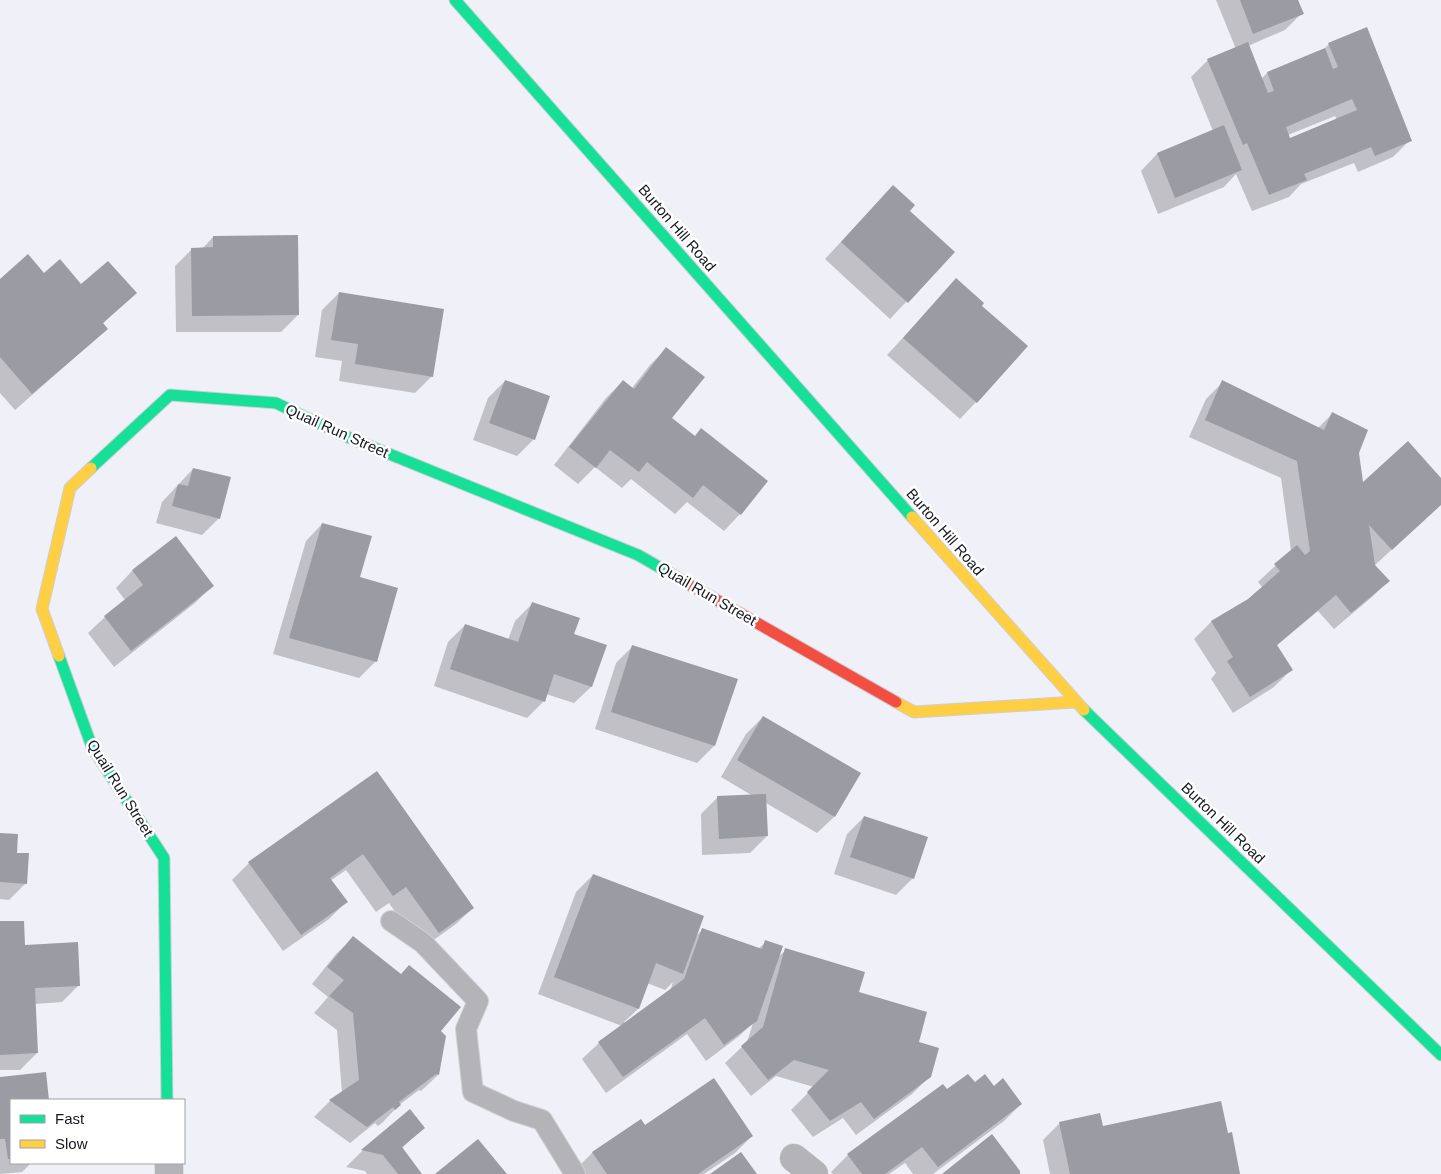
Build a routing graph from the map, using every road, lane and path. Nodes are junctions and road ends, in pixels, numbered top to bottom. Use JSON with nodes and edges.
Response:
{"nodes":[{"id":1,"x":455,"y":0,"type":"edge"},
{"id":2,"x":1076,"y":702,"type":"junction"},
{"id":3,"x":391,"y":921,"type":"dead end"},
{"id":4,"x":1441,"y":1056,"type":"edge"},
{"id":5,"x":167,"y":1099,"type":"edge"},
{"id":6,"x":575,"y":1174,"type":"edge"}],
"edges":[{"from":1,"to":2,"type":"street","name":"Burton Hill Road"},
{"from":2,"to":4,"type":"street","name":"Burton Hill Road"},
{"from":2,"to":5,"type":"street","name":"Quail Run Street"},
{"from":3,"to":6,"type":"lane"}]}
